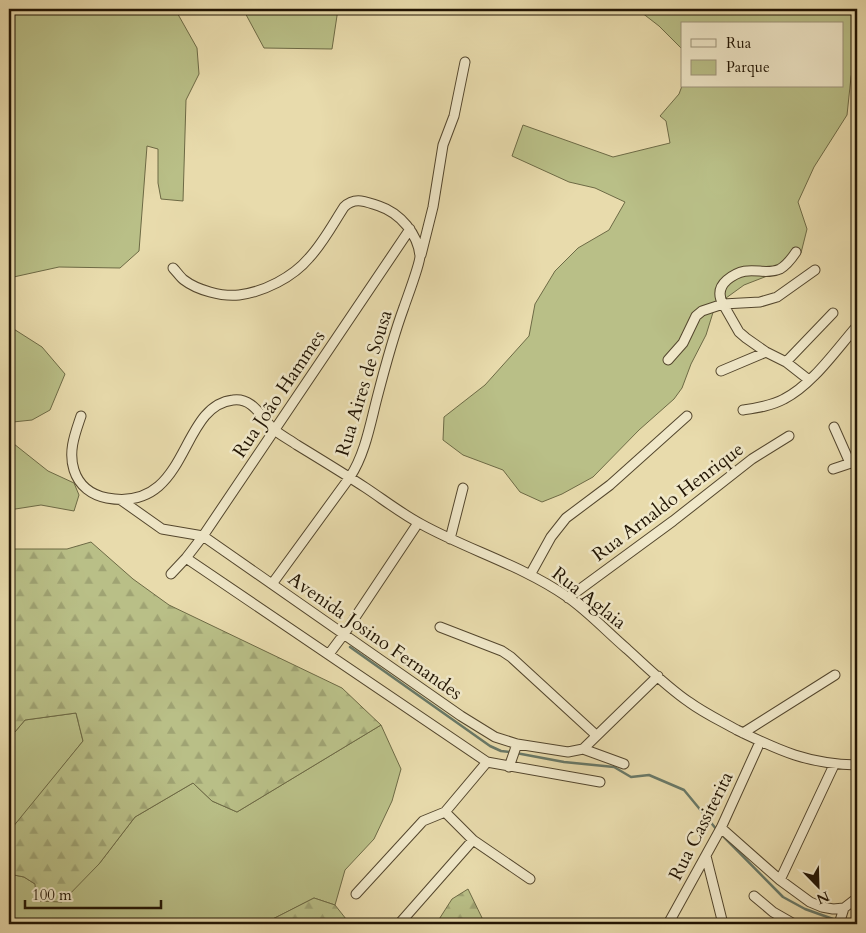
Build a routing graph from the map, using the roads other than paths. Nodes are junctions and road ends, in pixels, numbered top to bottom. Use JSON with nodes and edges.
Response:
{"nodes":[{"id":1,"x":465,"y":62,"type":"dead end"},
{"id":2,"x":410,"y":229,"type":"junction"},
{"id":3,"x":796,"y":252,"type":"dead end"},
{"id":4,"x":420,"y":258,"type":"junction"},
{"id":5,"x":174,"y":268,"type":"dead end"},
{"id":6,"x":815,"y":270,"type":"dead end"},
{"id":7,"x":723,"y":304,"type":"junction"},
{"id":8,"x":833,"y":313,"type":"dead end"},
{"id":9,"x":857,"y":326,"type":"edge"},
{"id":10,"x":766,"y":352,"type":"junction"},
{"id":11,"x":668,"y":360,"type":"dead end"},
{"id":12,"x":786,"y":362,"type":"junction"},
{"id":13,"x":721,"y":371,"type":"dead end"},
{"id":14,"x":809,"y":380,"type":"junction"},
{"id":15,"x":742,"y":410,"type":"dead end"},
{"id":16,"x":81,"y":416,"type":"dead end"},
{"id":17,"x":687,"y":416,"type":"dead end"},
{"id":18,"x":834,"y":427,"type":"dead end"},
{"id":19,"x":275,"y":431,"type":"junction"},
{"id":20,"x":790,"y":436,"type":"dead end"},
{"id":21,"x":853,"y":462,"type":"edge"},
{"id":22,"x":833,"y":469,"type":"dead end"},
{"id":23,"x":350,"y":477,"type":"junction"},
{"id":24,"x":463,"y":488,"type":"dead end"},
{"id":25,"x":121,"y":500,"type":"junction"},
{"id":26,"x":418,"y":522,"type":"junction"},
{"id":27,"x":203,"y":536,"type":"junction"},
{"id":28,"x":450,"y":539,"type":"junction"},
{"id":29,"x":186,"y":558,"type":"junction"},
{"id":30,"x":171,"y":574,"type":"dead end"},
{"id":31,"x":530,"y":575,"type":"junction"},
{"id":32,"x":272,"y":584,"type":"junction"},
{"id":33,"x":568,"y":598,"type":"junction"},
{"id":34,"x":440,"y":627,"type":"dead end"},
{"id":35,"x":344,"y":634,"type":"junction"},
{"id":36,"x":329,"y":654,"type":"junction"},
{"id":37,"x":835,"y":675,"type":"dead end"},
{"id":38,"x":658,"y":676,"type":"junction"},
{"id":39,"x":744,"y":733,"type":"junction"},
{"id":40,"x":596,"y":735,"type":"junction"},
{"id":41,"x":760,"y":742,"type":"junction"},
{"id":42,"x":583,"y":748,"type":"junction"},
{"id":43,"x":515,"y":749,"type":"junction"},
{"id":44,"x":487,"y":762,"type":"junction"},
{"id":45,"x":624,"y":764,"type":"dead end"},
{"id":46,"x":834,"y":765,"type":"junction"},
{"id":47,"x":857,"y":765,"type":"edge"},
{"id":48,"x":509,"y":767,"type":"junction"},
{"id":49,"x":600,"y":782,"type":"dead end"},
{"id":50,"x":445,"y":812,"type":"junction"},
{"id":51,"x":719,"y":831,"type":"junction"},
{"id":52,"x":474,"y":840,"type":"junction"},
{"id":53,"x":706,"y":856,"type":"junction"},
{"id":54,"x":530,"y":879,"type":"dead end"},
{"id":55,"x":780,"y":880,"type":"junction"},
{"id":56,"x":356,"y":894,"type":"dead end"},
{"id":57,"x":754,"y":896,"type":"dead end"},
{"id":58,"x":857,"y":898,"type":"edge"},
{"id":59,"x":844,"y":908,"type":"junction"},
{"id":60,"x":840,"y":921,"type":"edge"},
{"id":61,"x":399,"y":924,"type":"edge"},
{"id":62,"x":668,"y":924,"type":"edge"},
{"id":63,"x":723,"y":924,"type":"edge"},
{"id":64,"x":794,"y":924,"type":"edge"}],
"edges":[{"from":1,"to":4,"type":"street","name":"Rua Aires de Sousa"},
{"from":2,"to":4,"type":"street"},
{"from":2,"to":5,"type":"street"},
{"from":2,"to":19,"type":"street","name":"Rua João Hammes"},
{"from":3,"to":7,"type":"street"},
{"from":4,"to":23,"type":"street","name":"Rua Aires de Sousa"},
{"from":6,"to":7,"type":"street"},
{"from":7,"to":10,"type":"street"},
{"from":7,"to":11,"type":"street"},
{"from":8,"to":12,"type":"street"},
{"from":9,"to":14,"type":"street"},
{"from":10,"to":12,"type":"street"},
{"from":10,"to":13,"type":"street"},
{"from":12,"to":14,"type":"street"},
{"from":14,"to":15,"type":"street"},
{"from":16,"to":25,"type":"street"},
{"from":17,"to":31,"type":"street"},
{"from":18,"to":21,"type":"street"},
{"from":19,"to":23,"type":"street","name":"Rua Aglaia"},
{"from":19,"to":25,"type":"street","name":"Rua Aglaia"},
{"from":19,"to":27,"type":"street","name":"Rua João Hammes"},
{"from":20,"to":33,"type":"street","name":"Rua Arnaldo Henrique"},
{"from":21,"to":22,"type":"street"},
{"from":23,"to":26,"type":"street","name":"Rua Aglaia"},
{"from":23,"to":32,"type":"street","name":"Rua Aires de Sousa"},
{"from":24,"to":28,"type":"street"},
{"from":25,"to":27,"type":"street","name":"Avenida Josino Fernandes"},
{"from":26,"to":28,"type":"street","name":"Rua Aglaia"},
{"from":26,"to":35,"type":"street"},
{"from":27,"to":29,"type":"street","name":"Rua João Hammes"},
{"from":27,"to":32,"type":"street","name":"Avenida Josino Fernandes"},
{"from":28,"to":31,"type":"street","name":"Rua Aglaia"},
{"from":29,"to":30,"type":"street","name":"Rua João Hammes"},
{"from":29,"to":36,"type":"street"},
{"from":31,"to":33,"type":"street","name":"Rua Aglaia"},
{"from":32,"to":35,"type":"street","name":"Avenida Josino Fernandes"},
{"from":33,"to":38,"type":"street","name":"Rua Aglaia"},
{"from":34,"to":40,"type":"street"},
{"from":35,"to":36,"type":"street"},
{"from":35,"to":43,"type":"street","name":"Avenida Josino Fernandes"},
{"from":36,"to":44,"type":"street"},
{"from":37,"to":39,"type":"street"},
{"from":38,"to":39,"type":"street","name":"Rua Aglaia"},
{"from":38,"to":40,"type":"street"},
{"from":39,"to":41,"type":"street","name":"Rua Aglaia"},
{"from":40,"to":42,"type":"street"},
{"from":41,"to":46,"type":"street","name":"Rua Aglaia"},
{"from":41,"to":51,"type":"street","name":"Rua Cassiterita"},
{"from":42,"to":43,"type":"street","name":"Avenida Josino Fernandes"},
{"from":42,"to":45,"type":"street","name":"Avenida Josino Fernandes"},
{"from":43,"to":48,"type":"street"},
{"from":44,"to":48,"type":"street"},
{"from":44,"to":50,"type":"street"},
{"from":46,"to":47,"type":"street","name":"Rua Aglaia"},
{"from":46,"to":55,"type":"street"},
{"from":48,"to":49,"type":"street"},
{"from":50,"to":52,"type":"street"},
{"from":50,"to":56,"type":"street"},
{"from":51,"to":53,"type":"street","name":"Rua Cassiterita"},
{"from":51,"to":55,"type":"street"},
{"from":52,"to":54,"type":"street"},
{"from":52,"to":61,"type":"street"},
{"from":53,"to":62,"type":"street","name":"Rua Cassiterita"},
{"from":53,"to":63,"type":"street"},
{"from":55,"to":59,"type":"street"},
{"from":57,"to":64,"type":"street"},
{"from":58,"to":59,"type":"street"},
{"from":59,"to":60,"type":"street"}]}
